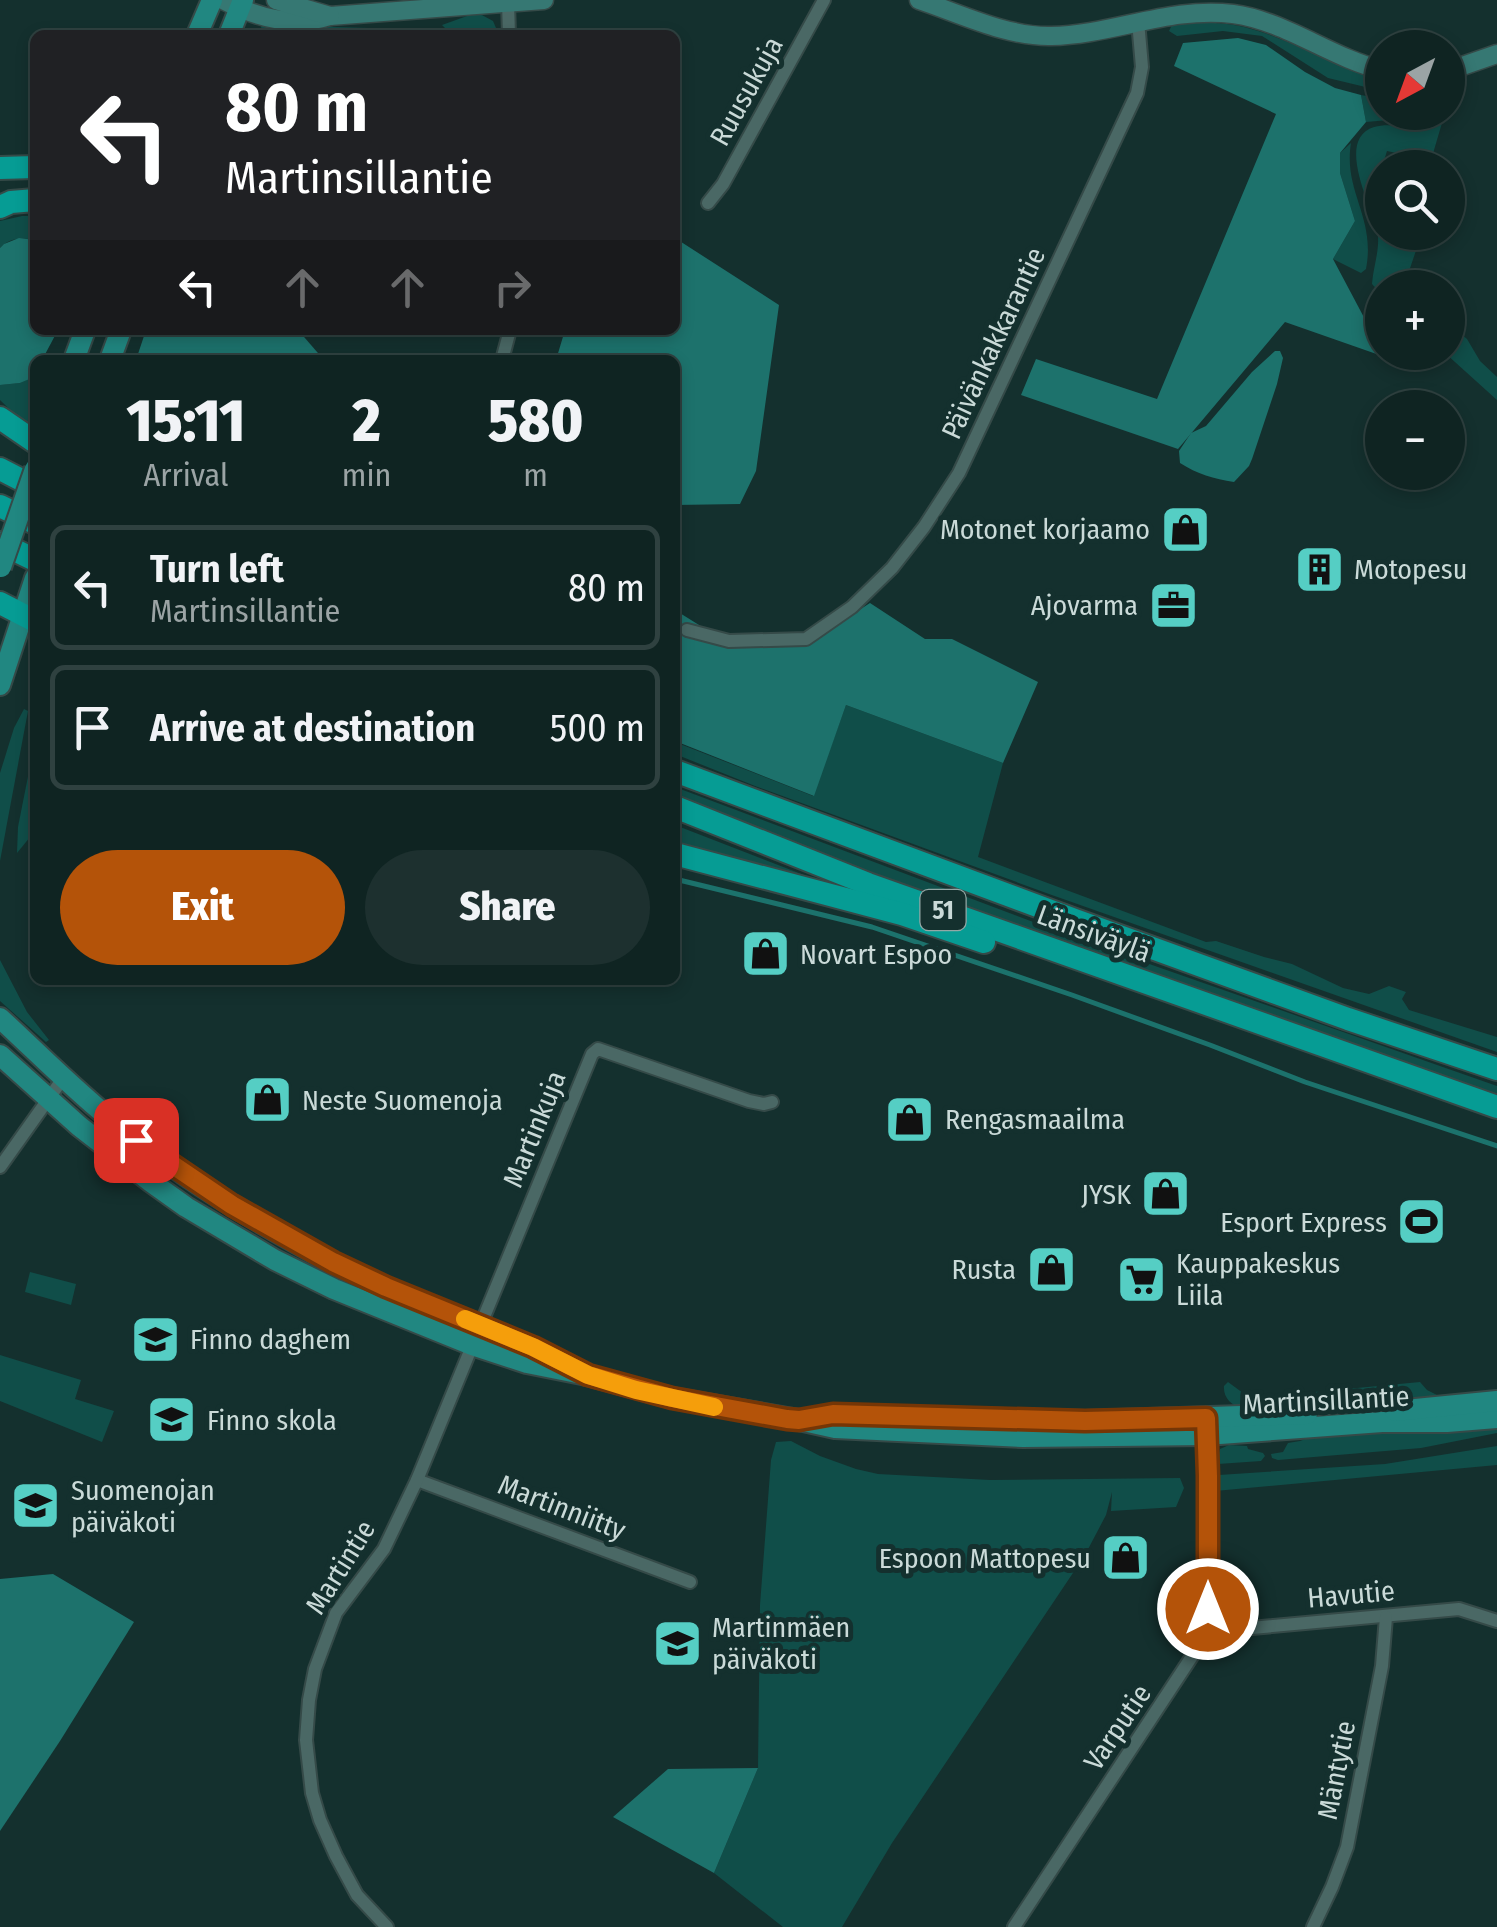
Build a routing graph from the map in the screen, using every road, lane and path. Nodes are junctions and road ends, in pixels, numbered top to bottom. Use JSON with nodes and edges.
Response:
{"nodes":[{"id":1,"x":212,"y":0,"type":"edge"},
{"id":2,"x":276,"y":0,"type":"edge"},
{"id":3,"x":544,"y":0,"type":"edge"},
{"id":4,"x":824,"y":0,"type":"edge"},
{"id":5,"x":919,"y":0,"type":"edge"},
{"id":6,"x":508,"y":2,"type":"edge"},
{"id":7,"x":235,"y":3,"type":"edge"},
{"id":8,"x":1195,"y":6,"type":"edge"},
{"id":9,"x":330,"y":16,"type":"junction"},
{"id":10,"x":1138,"y":22,"type":"junction"},
{"id":11,"x":199,"y":30,"type":"edge"},
{"id":12,"x":230,"y":30,"type":"edge"},
{"id":13,"x":510,"y":30,"type":"edge"},
{"id":14,"x":1497,"y":54,"type":"edge"},
{"id":15,"x":1465,"y":65,"type":"edge"},
{"id":16,"x":1365,"y":66,"type":"edge"},
{"id":17,"x":0,"y":168,"type":"edge"},
{"id":18,"x":30,"y":168,"type":"edge"},
{"id":19,"x":30,"y":200,"type":"edge"},
{"id":20,"x":708,"y":203,"type":"dead end"},
{"id":21,"x":0,"y":207,"type":"edge"},
{"id":22,"x":5,"y":420,"type":"edge"},
{"id":23,"x":30,"y":438,"type":"edge"},
{"id":24,"x":0,"y":469,"type":"edge"},
{"id":25,"x":30,"y":483,"type":"edge"},
{"id":26,"x":30,"y":484,"type":"edge"},
{"id":27,"x":0,"y":506,"type":"edge"},
{"id":28,"x":30,"y":521,"type":"edge"},
{"id":29,"x":0,"y":543,"type":"edge"},
{"id":30,"x":0,"y":568,"type":"edge"},
{"id":31,"x":30,"y":570,"type":"edge"},
{"id":32,"x":0,"y":603,"type":"edge"},
{"id":33,"x":29,"y":618,"type":"edge"},
{"id":34,"x":688,"y":630,"type":"dead end"},
{"id":35,"x":0,"y":684,"type":"edge"},
{"id":36,"x":680,"y":774,"type":"edge"},
{"id":37,"x":680,"y":809,"type":"edge"},
{"id":38,"x":680,"y":855,"type":"edge"},
{"id":39,"x":1213,"y":1008,"type":"junction"},
{"id":40,"x":0,"y":1018,"type":"edge"},
{"id":41,"x":0,"y":1055,"type":"edge"},
{"id":42,"x":1497,"y":1069,"type":"edge"},
{"id":43,"x":64,"y":1078,"type":"junction"},
{"id":44,"x":49,"y":1099,"type":"junction"},
{"id":45,"x":772,"y":1102,"type":"dead end"},
{"id":46,"x":1497,"y":1106,"type":"edge"},
{"id":47,"x":0,"y":1168,"type":"edge"},
{"id":48,"x":477,"y":1335,"type":"junction"},
{"id":49,"x":1497,"y":1400,"type":"edge"},
{"id":50,"x":1497,"y":1418,"type":"edge"},
{"id":51,"x":1206,"y":1426,"type":"junction"},
{"id":52,"x":417,"y":1480,"type":"junction"},
{"id":53,"x":690,"y":1582,"type":"dead end"},
{"id":54,"x":1386,"y":1617,"type":"junction"},
{"id":55,"x":1497,"y":1622,"type":"edge"},
{"id":56,"x":1208,"y":1632,"type":"junction"},
{"id":57,"x":387,"y":1927,"type":"edge"},
{"id":58,"x":1014,"y":1927,"type":"edge"},
{"id":59,"x":1313,"y":1927,"type":"edge"}],
"edges":[{"from":1,"to":11,"type":"main road"},
{"from":2,"to":9,"type":"street"},
{"from":3,"to":6,"type":"street"},
{"from":4,"to":20,"type":"street","name":"Ruusukuja"},
{"from":5,"to":10,"type":"street"},
{"from":6,"to":9,"type":"street"},
{"from":6,"to":13,"type":"street"},
{"from":7,"to":9,"type":"street"},
{"from":7,"to":12,"type":"main road"},
{"from":8,"to":10,"type":"street"},
{"from":8,"to":16,"type":"street"},
{"from":10,"to":34,"type":"street","name":"Päivänkakkarantie"},
{"from":14,"to":15,"type":"street"},
{"from":17,"to":18,"type":"highway"},
{"from":19,"to":21,"type":"highway"},
{"from":22,"to":23,"type":"highway"},
{"from":24,"to":26,"type":"highway"},
{"from":25,"to":30,"type":"main road","bridge":true},
{"from":27,"to":28,"type":"highway"},
{"from":29,"to":31,"type":"highway"},
{"from":32,"to":33,"type":"highway"},
{"from":33,"to":35,"type":"main road"},
{"from":36,"to":42,"type":"highway","name":"Länsiväylä","number":"51"},
{"from":37,"to":39,"type":"highway","name":"Länsiväylä","number":"51"},
{"from":38,"to":39,"type":"highway"},
{"from":39,"to":46,"type":"highway","name":"Länsiväylä","number":"51"},
{"from":40,"to":43,"type":"main road","name":"Martinsillantie"},
{"from":41,"to":44,"type":"main road","name":"Martinsillantie"},
{"from":43,"to":44,"type":"street"},
{"from":43,"to":48,"type":"main road","name":"Martinsillantie"},
{"from":44,"to":47,"type":"street"},
{"from":44,"to":48,"type":"main road","name":"Martinsillantie"},
{"from":45,"to":48,"type":"street","name":"Martinkuja"},
{"from":48,"to":51,"type":"main road","name":"Martinsillantie"},
{"from":48,"to":52,"type":"street","name":"Martintie"},
{"from":49,"to":51,"type":"main road","name":"Martinsillantie"},
{"from":50,"to":51,"type":"main road","name":"Martinsillantie"},
{"from":51,"to":56,"type":"street"},
{"from":52,"to":53,"type":"street","name":"Martinniitty"},
{"from":52,"to":57,"type":"street","name":"Martintie"},
{"from":54,"to":55,"type":"street","name":"Havutie"},
{"from":54,"to":56,"type":"street","name":"Havutie"},
{"from":54,"to":59,"type":"street","name":"Mäntytie"},
{"from":56,"to":58,"type":"street","name":"Varputie"}]}
